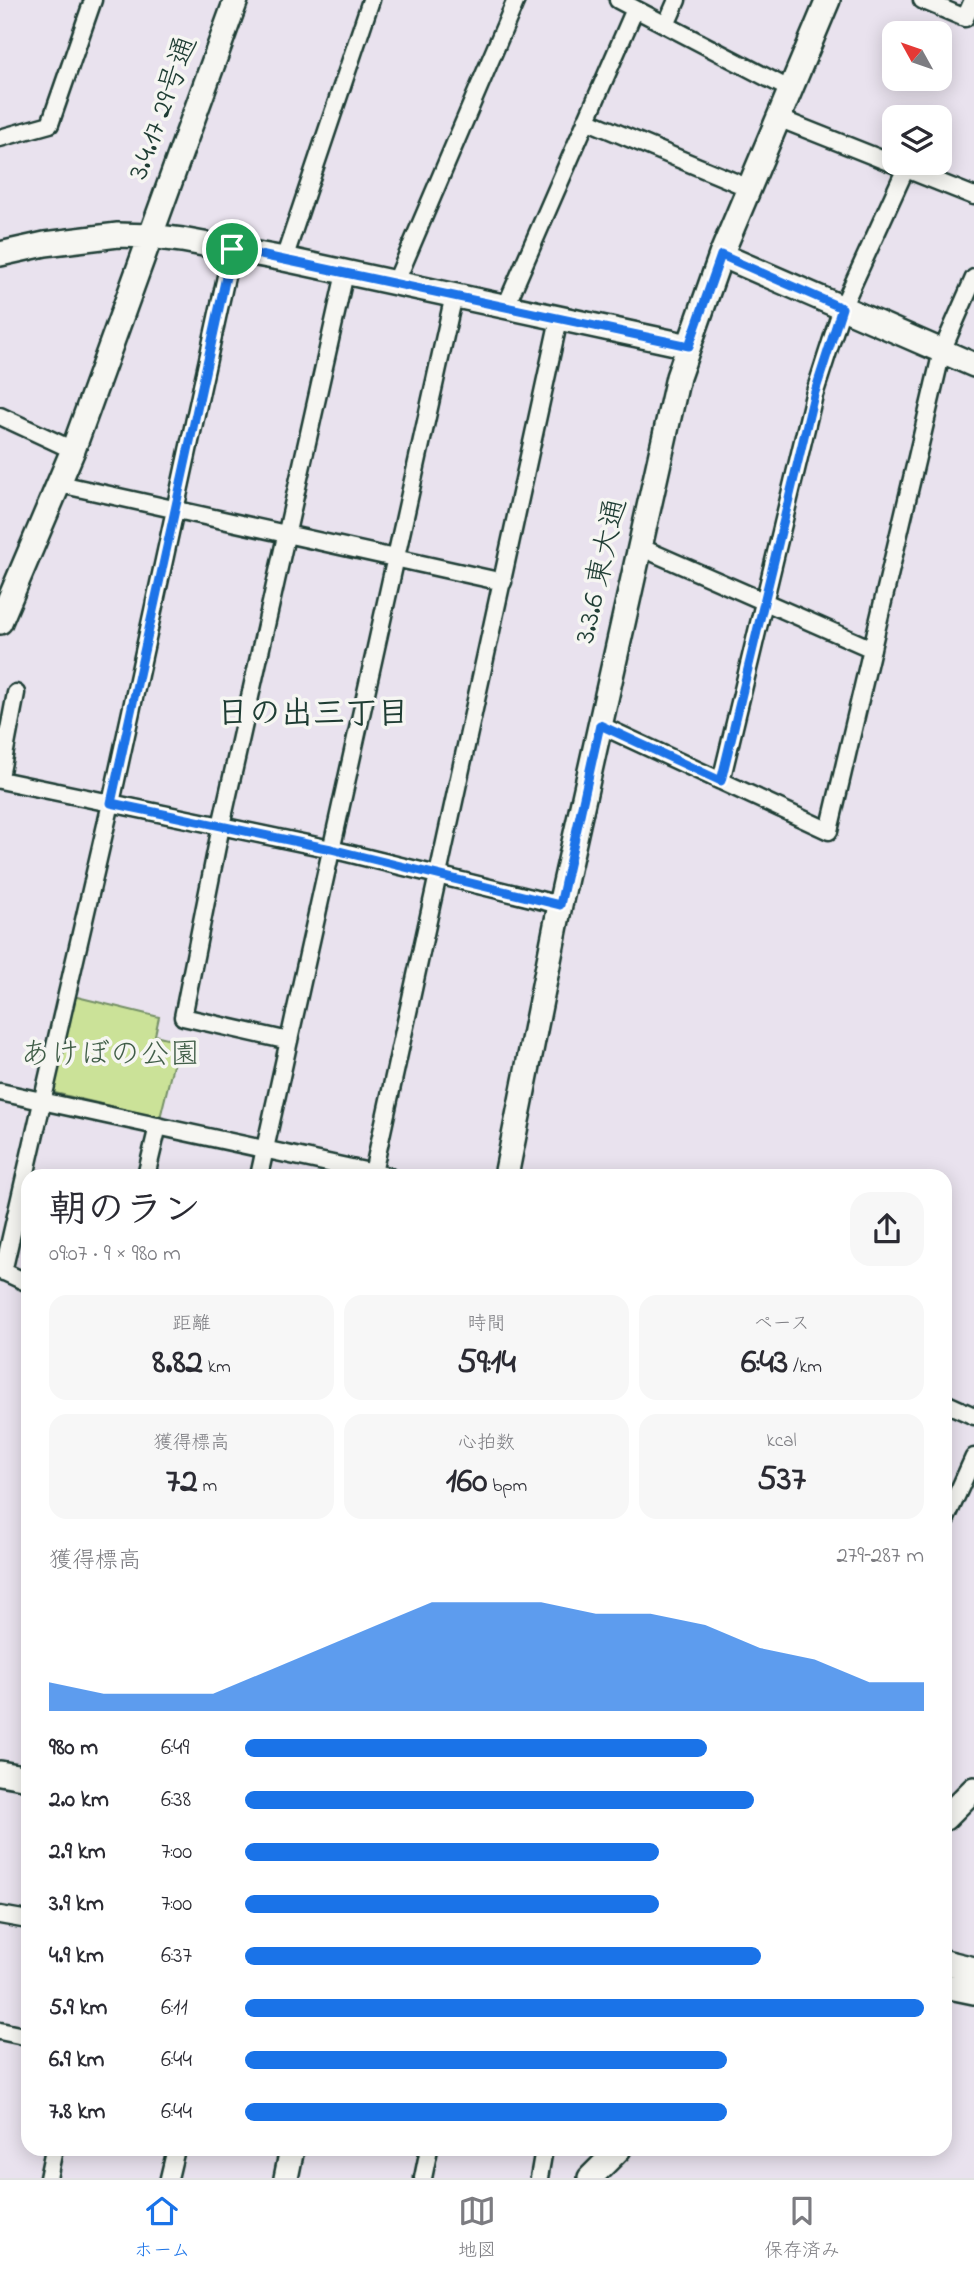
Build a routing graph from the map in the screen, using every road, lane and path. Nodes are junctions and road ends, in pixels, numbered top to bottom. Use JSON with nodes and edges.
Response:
{"nodes":[{"id":1,"x":93,"y":0,"type":"edge"},
{"id":2,"x":236,"y":0,"type":"edge"},
{"id":3,"x":372,"y":0,"type":"edge"},
{"id":4,"x":516,"y":0,"type":"edge"},
{"id":5,"x":618,"y":0,"type":"edge"},
{"id":6,"x":677,"y":0,"type":"edge"},
{"id":7,"x":828,"y":0,"type":"edge"},
{"id":8,"x":922,"y":0,"type":"edge"},
{"id":9,"x":973,"y":0,"type":"edge"},
{"id":10,"x":635,"y":9,"type":"junction"},
{"id":11,"x":666,"y":24,"type":"junction"},
{"id":12,"x":789,"y":89,"type":"junction"},
{"id":13,"x":778,"y":118,"type":"junction"},
{"id":14,"x":586,"y":120,"type":"junction"},
{"id":15,"x":0,"y":138,"type":"edge"},
{"id":16,"x":882,"y":158,"type":"edge"},
{"id":17,"x":902,"y":175,"type":"edge"},
{"id":18,"x":925,"y":175,"type":"edge"},
{"id":19,"x":749,"y":188,"type":"junction"},
{"id":20,"x":974,"y":196,"type":"edge"},
{"id":21,"x":150,"y":236,"type":"junction"},
{"id":22,"x":232,"y":249,"type":"junction"},
{"id":23,"x":0,"y":254,"type":"edge"},
{"id":24,"x":721,"y":255,"type":"junction"},
{"id":25,"x":284,"y":259,"type":"junction"},
{"id":26,"x":345,"y":273,"type":"junction"},
{"id":27,"x":974,"y":278,"type":"edge"},
{"id":28,"x":395,"y":284,"type":"junction"},
{"id":29,"x":454,"y":295,"type":"junction"},
{"id":30,"x":505,"y":308,"type":"junction"},
{"id":31,"x":842,"y":308,"type":"junction"},
{"id":32,"x":559,"y":319,"type":"junction"},
{"id":33,"x":689,"y":346,"type":"junction"},
{"id":34,"x":942,"y":351,"type":"junction"},
{"id":35,"x":974,"y":365,"type":"edge"},
{"id":36,"x":0,"y":416,"type":"edge"},
{"id":37,"x":73,"y":450,"type":"junction"},
{"id":38,"x":60,"y":484,"type":"junction"},
{"id":39,"x":174,"y":509,"type":"junction"},
{"id":40,"x":286,"y":534,"type":"junction"},
{"id":41,"x":640,"y":547,"type":"junction"},
{"id":42,"x":396,"y":559,"type":"junction"},
{"id":43,"x":503,"y":582,"type":"junction"},
{"id":44,"x":766,"y":601,"type":"junction"},
{"id":45,"x":1,"y":616,"type":"edge"},
{"id":46,"x":872,"y":649,"type":"junction"},
{"id":47,"x":16,"y":693,"type":"dead end"},
{"id":48,"x":600,"y":725,"type":"junction"},
{"id":49,"x":0,"y":779,"type":"edge"},
{"id":50,"x":721,"y":781,"type":"junction"},
{"id":51,"x":111,"y":803,"type":"junction"},
{"id":52,"x":221,"y":826,"type":"junction"},
{"id":53,"x":331,"y":849,"type":"junction"},
{"id":54,"x":438,"y":875,"type":"junction"},
{"id":55,"x":560,"y":905,"type":"junction"},
{"id":56,"x":289,"y":1041,"type":"junction"},
{"id":57,"x":0,"y":1093,"type":"edge"},
{"id":58,"x":42,"y":1101,"type":"junction"},
{"id":59,"x":158,"y":1126,"type":"junction"},
{"id":60,"x":265,"y":1149,"type":"junction"},
{"id":61,"x":26,"y":1169,"type":"edge"},
{"id":62,"x":148,"y":1169,"type":"edge"},
{"id":63,"x":261,"y":1169,"type":"edge"},
{"id":64,"x":357,"y":1169,"type":"edge"},
{"id":65,"x":381,"y":1169,"type":"edge"},
{"id":66,"x":507,"y":1169,"type":"edge"},
{"id":67,"x":21,"y":1188,"type":"edge"},
{"id":68,"x":1,"y":1271,"type":"edge"},
{"id":69,"x":21,"y":1280,"type":"edge"},
{"id":70,"x":952,"y":1406,"type":"edge"},
{"id":71,"x":974,"y":1416,"type":"edge"},
{"id":72,"x":974,"y":1457,"type":"edge"},
{"id":73,"x":952,"y":1495,"type":"edge"},
{"id":74,"x":0,"y":1773,"type":"edge"},
{"id":75,"x":21,"y":1777,"type":"edge"},
{"id":76,"x":974,"y":1789,"type":"edge"},
{"id":77,"x":952,"y":1811,"type":"edge"},
{"id":78,"x":0,"y":1915,"type":"edge"},
{"id":79,"x":21,"y":1919,"type":"edge"},
{"id":80,"x":952,"y":1964,"type":"edge"},
{"id":81,"x":974,"y":1969,"type":"edge"},
{"id":82,"x":952,"y":1988,"type":"edge"},
{"id":83,"x":974,"y":1993,"type":"edge"},
{"id":84,"x":0,"y":2031,"type":"edge"},
{"id":85,"x":21,"y":2036,"type":"edge"},
{"id":86,"x":53,"y":2156,"type":"edge"},
{"id":87,"x":174,"y":2156,"type":"edge"},
{"id":88,"x":291,"y":2156,"type":"edge"},
{"id":89,"x":427,"y":2156,"type":"edge"},
{"id":90,"x":543,"y":2156,"type":"edge"},
{"id":91,"x":612,"y":2156,"type":"edge"},
{"id":92,"x":48,"y":2178,"type":"edge"},
{"id":93,"x":169,"y":2178,"type":"edge"},
{"id":94,"x":286,"y":2178,"type":"edge"},
{"id":95,"x":422,"y":2178,"type":"edge"},
{"id":96,"x":538,"y":2178,"type":"edge"},
{"id":97,"x":590,"y":2178,"type":"edge"}],
"edges":[{"from":1,"to":15,"type":"street"},
{"from":2,"to":21,"type":"street","name":"3.4.17 29号通"},
{"from":3,"to":25,"type":"street"},
{"from":4,"to":28,"type":"street"},
{"from":5,"to":10,"type":"street"},
{"from":6,"to":11,"type":"street"},
{"from":7,"to":12,"type":"street","name":"3.3.6 東大通"},
{"from":8,"to":9,"type":"street"},
{"from":10,"to":11,"type":"street"},
{"from":10,"to":14,"type":"street"},
{"from":11,"to":12,"type":"street"},
{"from":12,"to":13,"type":"street","name":"3.3.6 東大通"},
{"from":13,"to":16,"type":"street"},
{"from":13,"to":19,"type":"street","name":"3.3.6 東大通"},
{"from":14,"to":19,"type":"street"},
{"from":14,"to":30,"type":"street"},
{"from":17,"to":31,"type":"street"},
{"from":18,"to":20,"type":"street"},
{"from":19,"to":24,"type":"street","name":"3.3.6 東大通"},
{"from":21,"to":22,"type":"street"},
{"from":21,"to":23,"type":"street"},
{"from":21,"to":37,"type":"street","name":"3.4.17 29号通"},
{"from":22,"to":25,"type":"street"},
{"from":22,"to":39,"type":"street"},
{"from":24,"to":31,"type":"street"},
{"from":24,"to":33,"type":"street","name":"3.3.6 東大通"},
{"from":25,"to":26,"type":"street"},
{"from":26,"to":28,"type":"street"},
{"from":26,"to":40,"type":"street"},
{"from":27,"to":34,"type":"street"},
{"from":28,"to":29,"type":"street"},
{"from":29,"to":30,"type":"street"},
{"from":29,"to":42,"type":"street"},
{"from":30,"to":32,"type":"street"},
{"from":31,"to":34,"type":"street"},
{"from":31,"to":44,"type":"street"},
{"from":32,"to":33,"type":"street"},
{"from":32,"to":43,"type":"street"},
{"from":33,"to":41,"type":"street","name":"3.3.6 東大通"},
{"from":34,"to":35,"type":"street"},
{"from":34,"to":46,"type":"street"},
{"from":36,"to":37,"type":"street"},
{"from":37,"to":38,"type":"street","name":"3.4.17 29号通"},
{"from":38,"to":39,"type":"street"},
{"from":38,"to":45,"type":"street","name":"3.4.17 29号通"},
{"from":39,"to":40,"type":"street"},
{"from":39,"to":51,"type":"street"},
{"from":40,"to":42,"type":"street"},
{"from":40,"to":52,"type":"street"},
{"from":41,"to":44,"type":"street"},
{"from":41,"to":48,"type":"street","name":"3.3.6 東大通"},
{"from":42,"to":43,"type":"street"},
{"from":42,"to":53,"type":"street"},
{"from":43,"to":54,"type":"street"},
{"from":44,"to":46,"type":"street"},
{"from":44,"to":50,"type":"street"},
{"from":46,"to":50,"type":"street"},
{"from":47,"to":49,"type":"street"},
{"from":48,"to":50,"type":"street"},
{"from":48,"to":55,"type":"street","name":"3.3.6 東大通"},
{"from":49,"to":51,"type":"street"},
{"from":51,"to":52,"type":"street"},
{"from":51,"to":58,"type":"street"},
{"from":52,"to":53,"type":"street"},
{"from":52,"to":56,"type":"street"},
{"from":53,"to":54,"type":"street"},
{"from":53,"to":56,"type":"street"},
{"from":54,"to":55,"type":"street"},
{"from":54,"to":65,"type":"street"},
{"from":55,"to":66,"type":"street","name":"3.3.6 東大通"},
{"from":56,"to":60,"type":"street"},
{"from":57,"to":58,"type":"street"},
{"from":58,"to":59,"type":"street"},
{"from":58,"to":61,"type":"street"},
{"from":59,"to":60,"type":"street"},
{"from":59,"to":62,"type":"street"},
{"from":60,"to":63,"type":"street"},
{"from":60,"to":64,"type":"street"},
{"from":67,"to":68,"type":"street"},
{"from":68,"to":69,"type":"street"},
{"from":70,"to":71,"type":"street"},
{"from":72,"to":73,"type":"street"},
{"from":74,"to":75,"type":"street"},
{"from":76,"to":77,"type":"street"},
{"from":78,"to":79,"type":"street"},
{"from":80,"to":81,"type":"street"},
{"from":82,"to":83,"type":"street"},
{"from":84,"to":85,"type":"street"},
{"from":86,"to":92,"type":"street"},
{"from":87,"to":93,"type":"street"},
{"from":88,"to":94,"type":"street"},
{"from":89,"to":95,"type":"street"},
{"from":90,"to":96,"type":"street"},
{"from":91,"to":97,"type":"street"}]}
